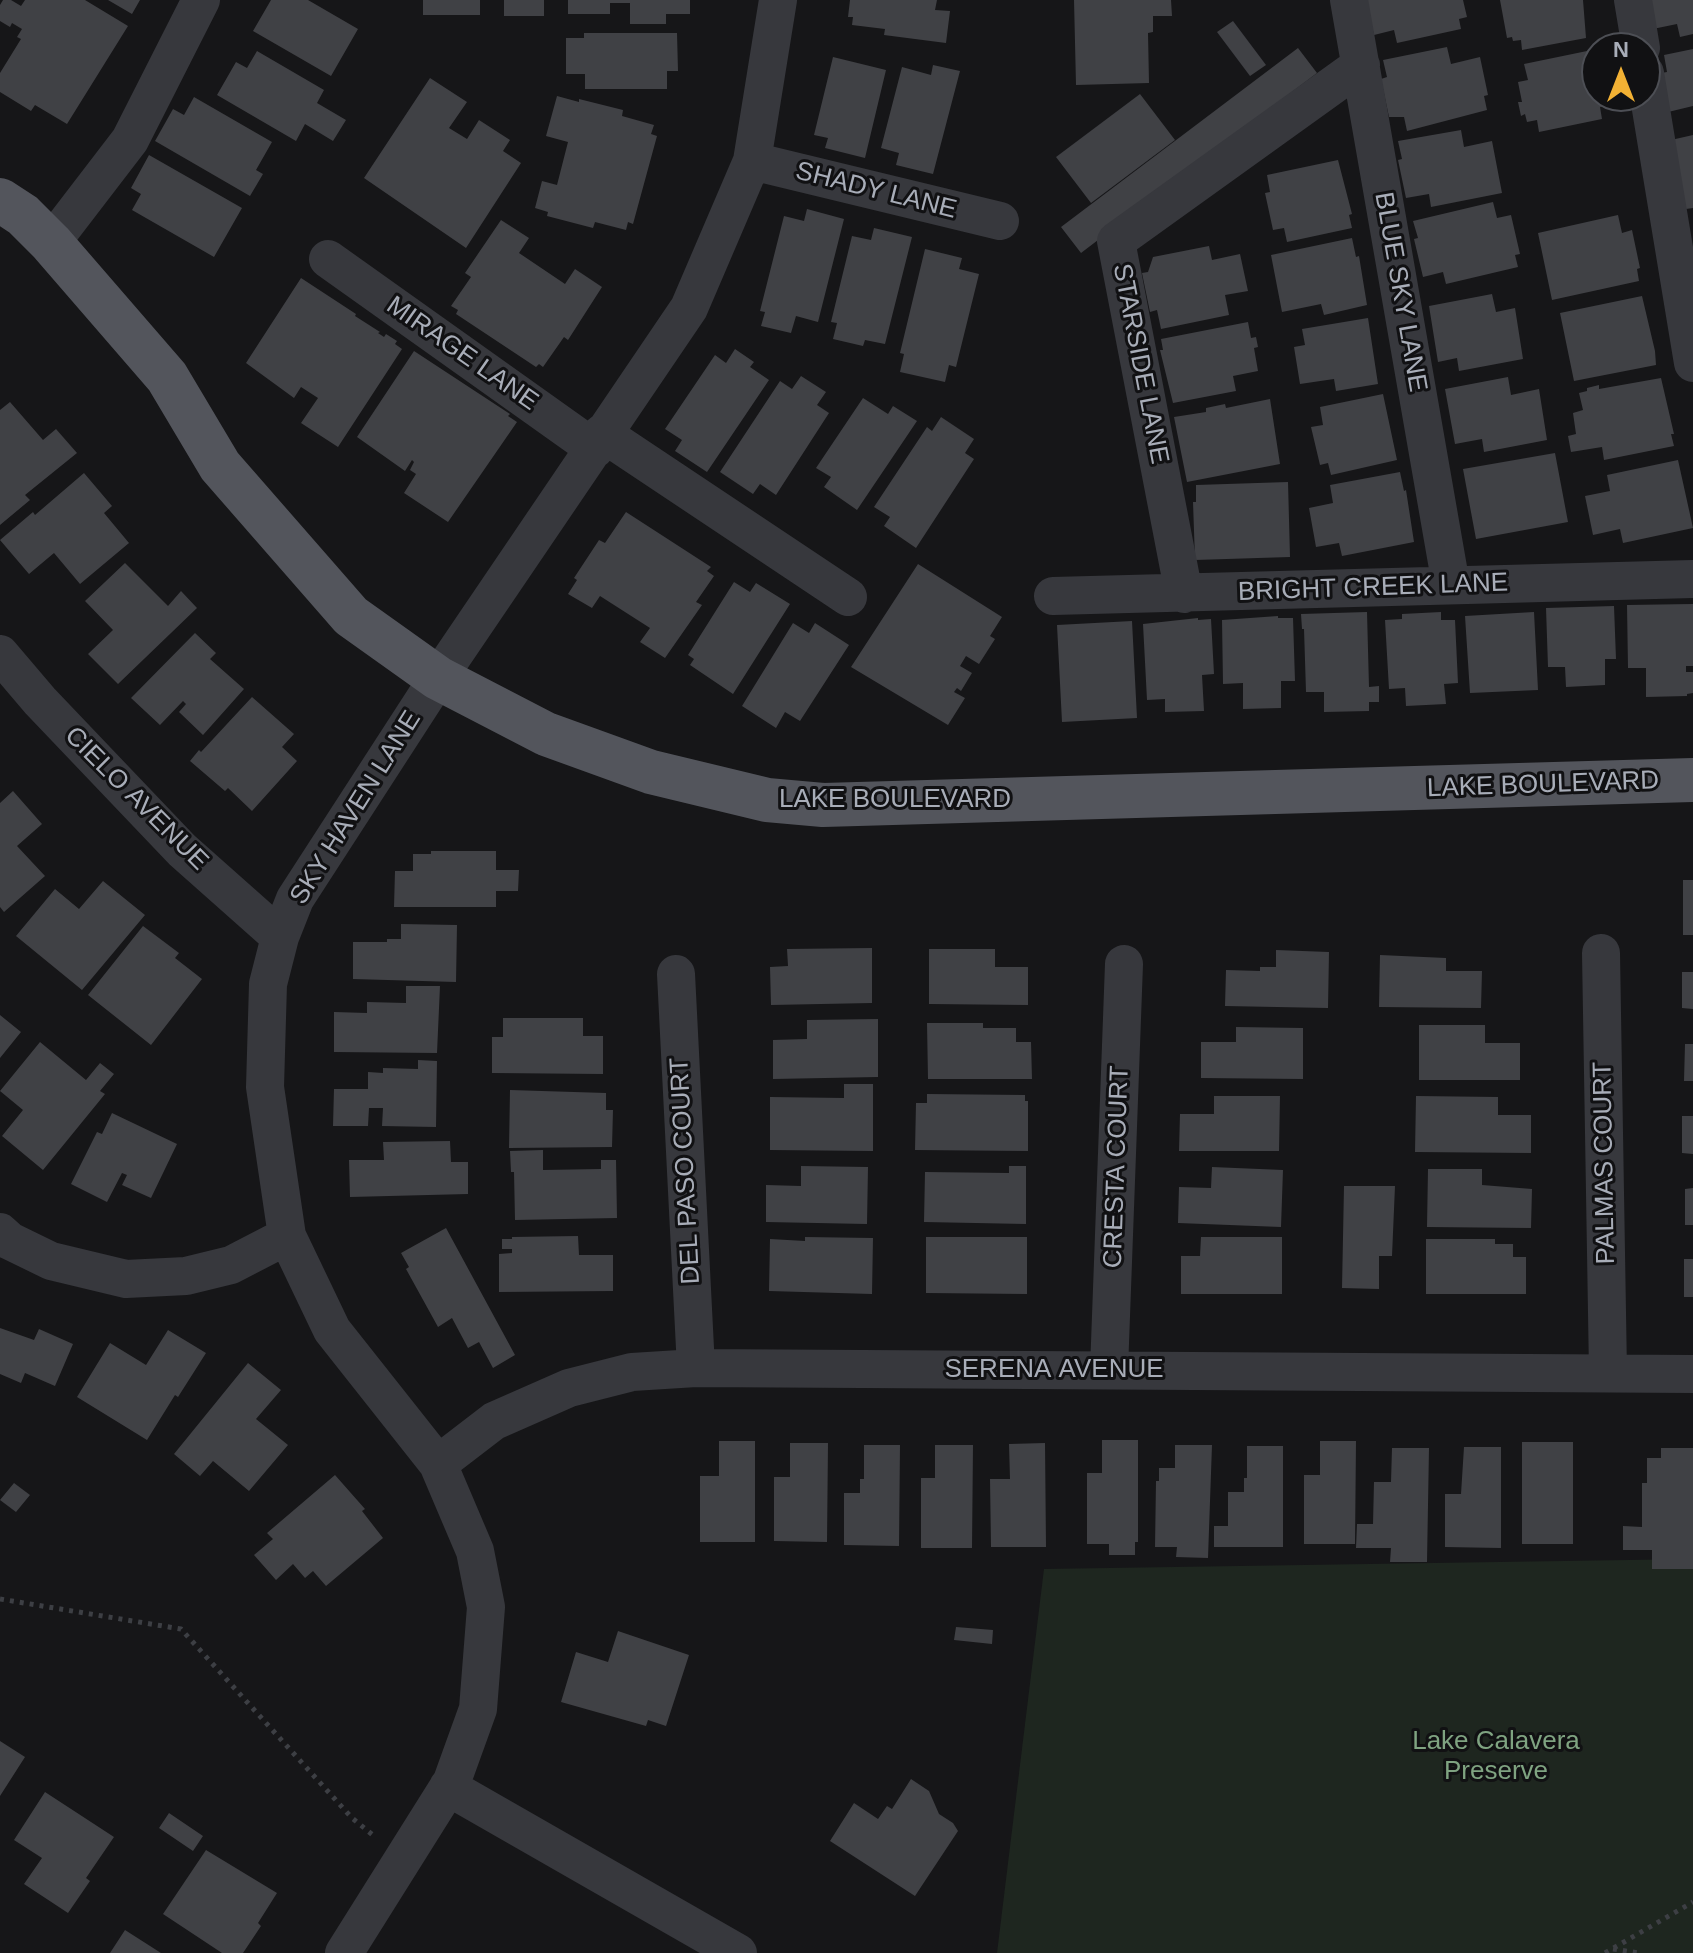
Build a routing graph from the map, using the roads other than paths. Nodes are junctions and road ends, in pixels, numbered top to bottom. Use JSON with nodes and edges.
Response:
{"nodes":[{"id":1,"x":201,"y":0,"type":"edge"},
{"id":2,"x":778,"y":0,"type":"edge"},
{"id":3,"x":1349,"y":0,"type":"edge"},
{"id":4,"x":1633,"y":0,"type":"edge"},
{"id":5,"x":1638,"y":32,"type":"edge"},
{"id":6,"x":1361,"y":65,"type":"junction"},
{"id":7,"x":1651,"y":112,"type":"edge"},
{"id":8,"x":752,"y":161,"type":"junction"},
{"id":9,"x":0,"y":200,"type":"edge"},
{"id":10,"x":1000,"y":221,"type":"dead end"},
{"id":11,"x":51,"y":243,"type":"junction"},
{"id":12,"x":328,"y":259,"type":"dead end"},
{"id":13,"x":1693,"y":363,"type":"edge"},
{"id":14,"x":599,"y":441,"type":"junction"},
{"id":15,"x":1693,"y":579,"type":"edge"},
{"id":16,"x":1451,"y":585,"type":"junction"},
{"id":17,"x":1184,"y":594,"type":"junction"},
{"id":18,"x":1053,"y":596,"type":"dead end"},
{"id":19,"x":848,"y":597,"type":"dead end"},
{"id":20,"x":0,"y":654,"type":"edge"},
{"id":21,"x":438,"y":678,"type":"junction"},
{"id":22,"x":1693,"y":780,"type":"edge"},
{"id":23,"x":280,"y":937,"type":"junction"},
{"id":24,"x":1601,"y":953,"type":"dead end"},
{"id":25,"x":1124,"y":964,"type":"dead end"},
{"id":26,"x":676,"y":974,"type":"dead end"},
{"id":27,"x":0,"y":1232,"type":"edge"},
{"id":28,"x":287,"y":1236,"type":"junction"},
{"id":29,"x":696,"y":1368,"type":"junction"},
{"id":30,"x":1109,"y":1370,"type":"junction"},
{"id":31,"x":1608,"y":1372,"type":"junction"},
{"id":32,"x":1693,"y":1374,"type":"edge"},
{"id":33,"x":438,"y":1464,"type":"junction"},
{"id":34,"x":448,"y":1787,"type":"junction"},
{"id":35,"x":344,"y":1953,"type":"edge"},
{"id":36,"x":738,"y":1953,"type":"edge"}],
"edges":[{"from":1,"to":11,"type":"street"},
{"from":2,"to":8,"type":"street","name":"SKY HAVEN LANE"},
{"from":3,"to":6,"type":"street","name":"BLUE SKY LANE"},
{"from":4,"to":5,"type":"street"},
{"from":6,"to":16,"type":"street","name":"BLUE SKY LANE"},
{"from":6,"to":17,"type":"street","name":"STARSIDE LANE"},
{"from":7,"to":13,"type":"street"},
{"from":8,"to":10,"type":"street","name":"SHADY LANE"},
{"from":8,"to":14,"type":"street","name":"SKY HAVEN LANE"},
{"from":9,"to":11,"type":"main road","name":"LAKE BOULEVARD"},
{"from":11,"to":21,"type":"main road","name":"LAKE BOULEVARD"},
{"from":12,"to":14,"type":"street","name":"MIRAGE LANE"},
{"from":14,"to":19,"type":"street","name":"MIRAGE LANE"},
{"from":14,"to":21,"type":"street","name":"SKY HAVEN LANE"},
{"from":15,"to":16,"type":"street","name":"BRIGHT CREEK LANE"},
{"from":16,"to":17,"type":"street","name":"BRIGHT CREEK LANE"},
{"from":17,"to":18,"type":"street","name":"BRIGHT CREEK LANE"},
{"from":20,"to":23,"type":"street","name":"CIELO AVENUE"},
{"from":21,"to":22,"type":"main road","name":"LAKE BOULEVARD"},
{"from":21,"to":23,"type":"street","name":"SKY HAVEN LANE"},
{"from":23,"to":28,"type":"street","name":"SKY HAVEN LANE"},
{"from":24,"to":31,"type":"street","name":"PALMAS COURT"},
{"from":25,"to":30,"type":"street","name":"CRESTA COURT"},
{"from":26,"to":29,"type":"street","name":"DEL PASO COURT"},
{"from":27,"to":28,"type":"street"},
{"from":28,"to":33,"type":"street","name":"SKY HAVEN LANE"},
{"from":29,"to":30,"type":"street","name":"SERENA AVENUE"},
{"from":29,"to":33,"type":"street","name":"SERENA AVENUE"},
{"from":30,"to":31,"type":"street","name":"SERENA AVENUE"},
{"from":31,"to":32,"type":"street","name":"SERENA AVENUE"},
{"from":33,"to":34,"type":"street","name":"SKY HAVEN LANE"},
{"from":34,"to":35,"type":"street","name":"SKY HAVEN LANE"},
{"from":34,"to":36,"type":"street"}]}
